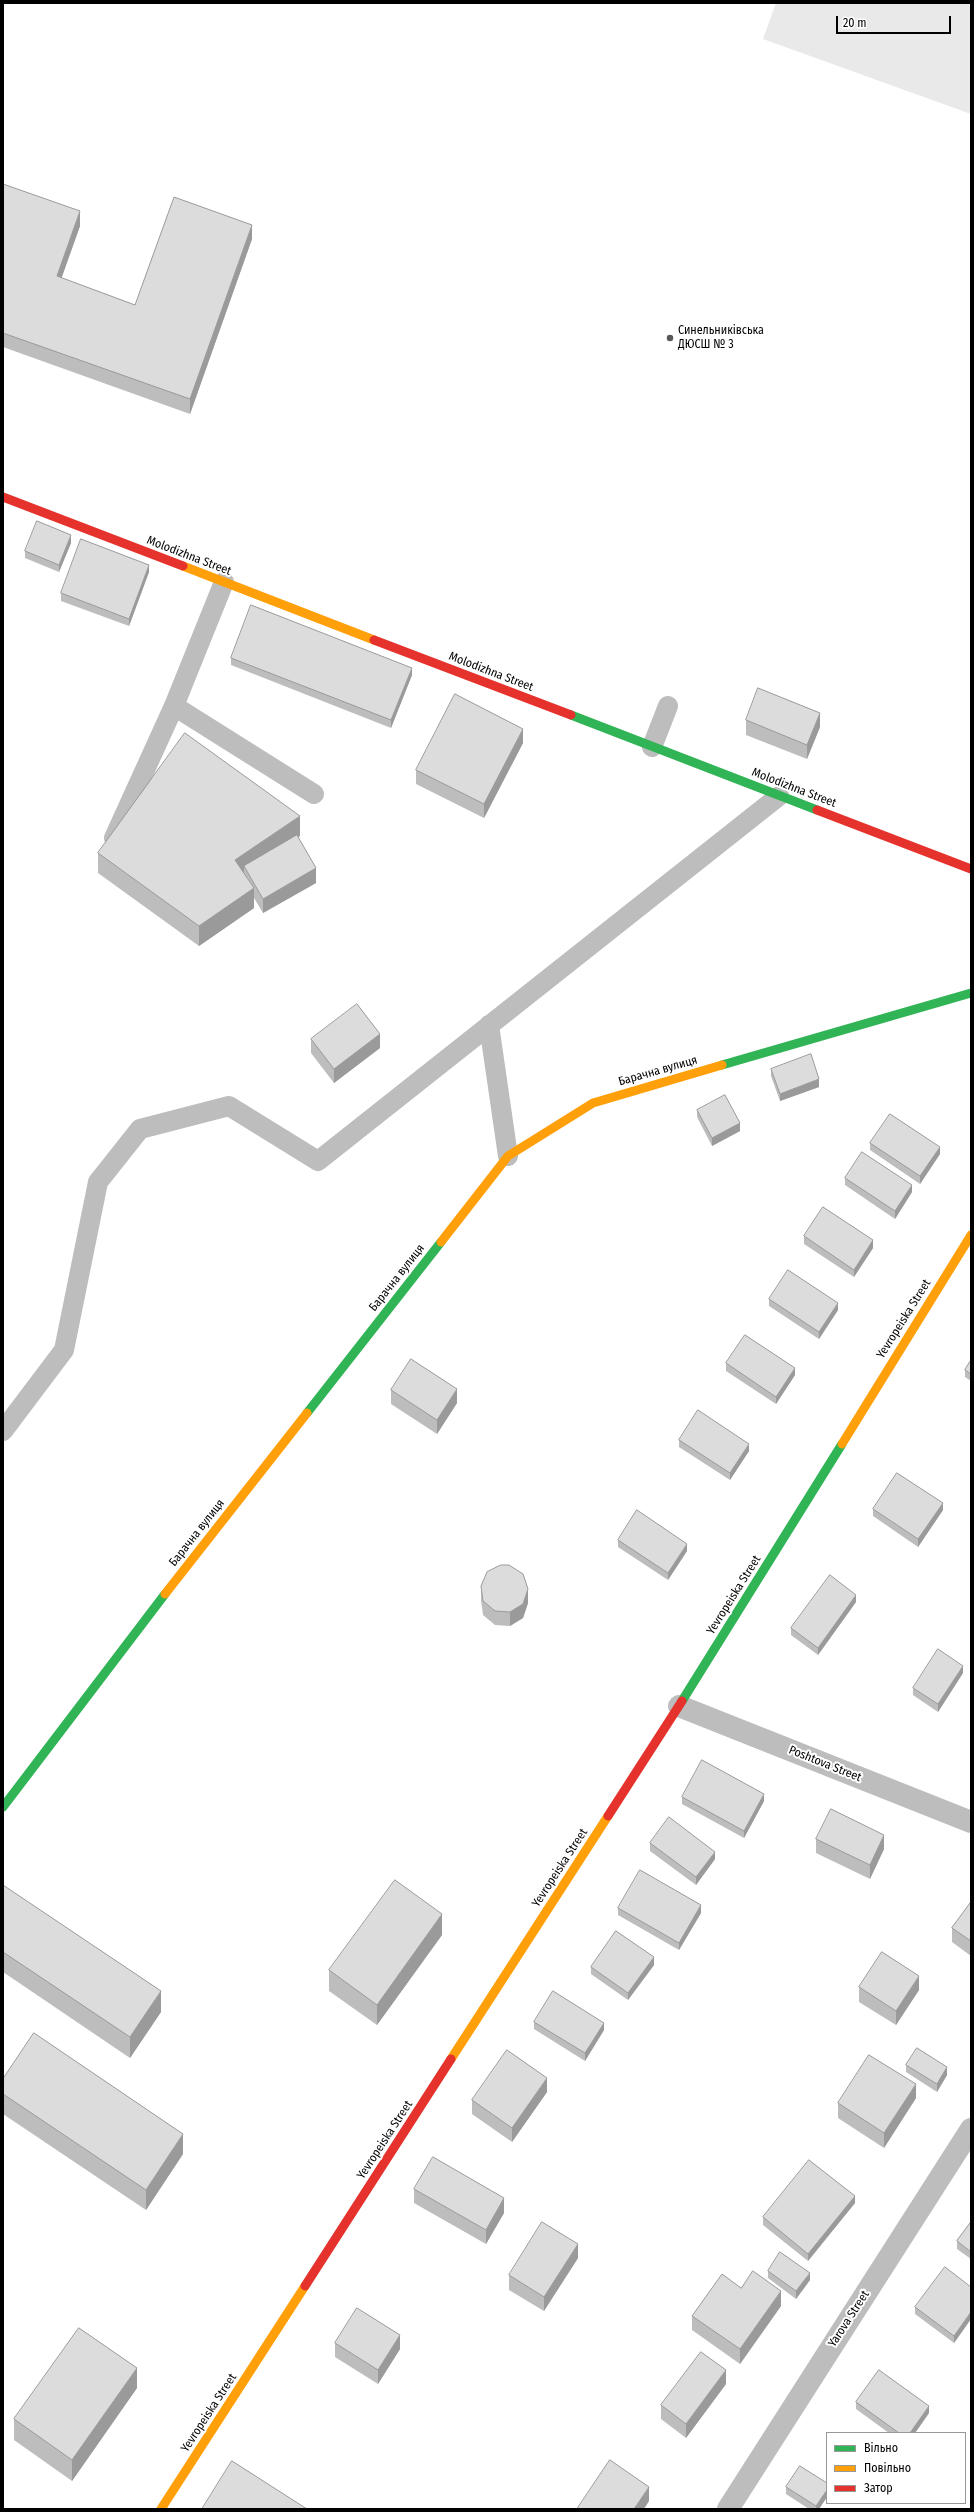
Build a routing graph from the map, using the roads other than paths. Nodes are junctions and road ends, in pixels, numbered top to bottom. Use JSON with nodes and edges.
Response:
{"nodes":[{"id":1,"x":4,"y":500,"type":"edge"},
{"id":2,"x":224,"y":582,"type":"junction"},
{"id":3,"x":174,"y":706,"type":"junction"},
{"id":4,"x":668,"y":706,"type":"dead end"},
{"id":5,"x":652,"y":746,"type":"junction"},
{"id":6,"x":314,"y":794,"type":"dead end"},
{"id":7,"x":779,"y":796,"type":"junction"},
{"id":8,"x":114,"y":838,"type":"edge"},
{"id":9,"x":971,"y":869,"type":"edge"},
{"id":10,"x":971,"y":993,"type":"edge"},
{"id":11,"x":489,"y":1025,"type":"junction"},
{"id":12,"x":508,"y":1156,"type":"junction"},
{"id":13,"x":971,"y":1234,"type":"edge"},
{"id":14,"x":3,"y":1431,"type":"edge"},
{"id":15,"x":679,"y":1706,"type":"junction"},
{"id":16,"x":3,"y":1807,"type":"edge"},
{"id":17,"x":971,"y":1822,"type":"edge"},
{"id":18,"x":971,"y":2130,"type":"edge"},
{"id":19,"x":161,"y":2509,"type":"edge"},
{"id":20,"x":728,"y":2509,"type":"edge"}],
"edges":[{"from":1,"to":2,"type":"street","name":"Molodizhna Street"},
{"from":2,"to":3,"type":"lane"},
{"from":2,"to":5,"type":"street","name":"Molodizhna Street"},
{"from":3,"to":6,"type":"lane"},
{"from":3,"to":8,"type":"lane"},
{"from":4,"to":5,"type":"lane"},
{"from":5,"to":7,"type":"street","name":"Molodizhna Street"},
{"from":7,"to":9,"type":"street","name":"Molodizhna Street"},
{"from":7,"to":11,"type":"lane"},
{"from":10,"to":12,"type":"street","name":"Барачна вулиця"},
{"from":11,"to":12,"type":"lane"},
{"from":11,"to":14,"type":"lane"},
{"from":12,"to":16,"type":"street","name":"Барачна вулиця"},
{"from":13,"to":15,"type":"street","name":"Yevropeiska Street"},
{"from":15,"to":17,"type":"street","name":"Poshtova Street"},
{"from":15,"to":19,"type":"street","name":"Yevropeiska Street"},
{"from":18,"to":20,"type":"street","name":"Yarova Street"}]}
